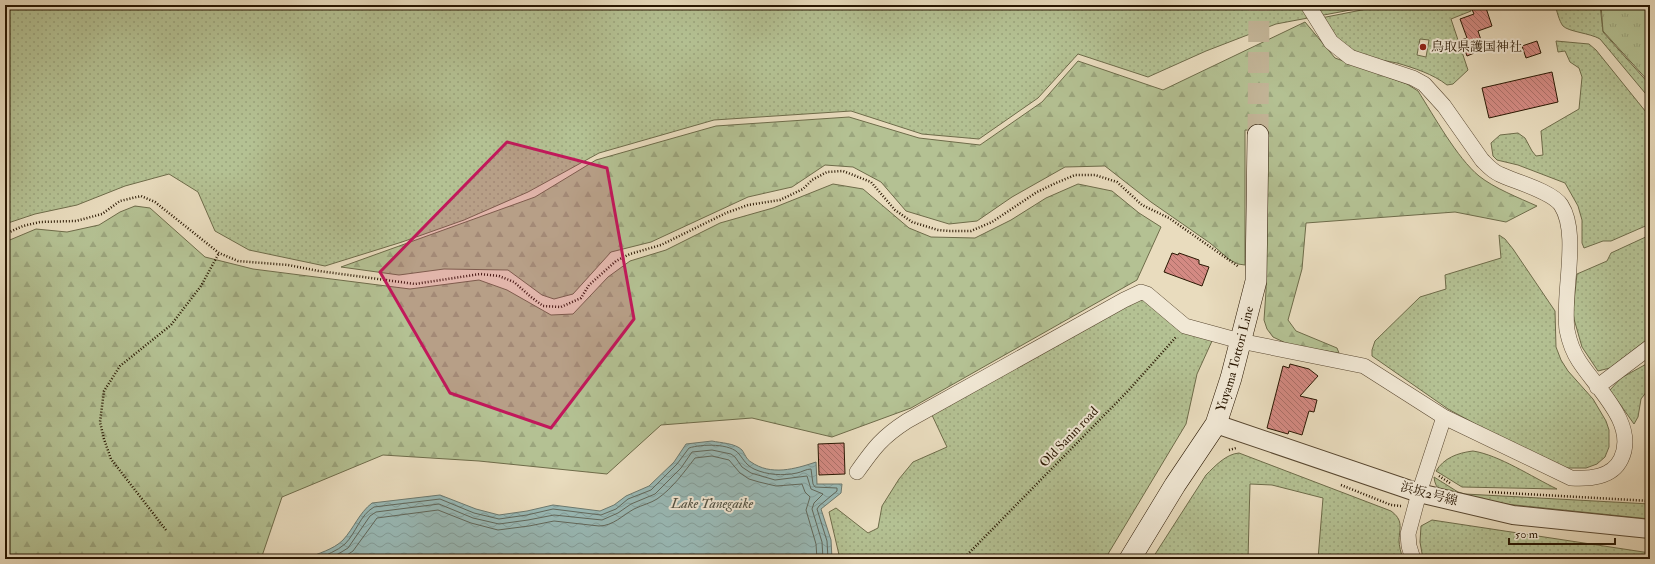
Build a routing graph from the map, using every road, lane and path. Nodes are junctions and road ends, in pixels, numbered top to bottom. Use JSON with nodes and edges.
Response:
{"nodes":[{"id":1,"x":1308,"y":5,"type":"edge"},
{"id":2,"x":1258,"y":135,"type":"tunnel mouth"},
{"id":3,"x":5,"y":234,"type":"edge"},
{"id":4,"x":219,"y":253,"type":"junction"},
{"id":5,"x":1256,"y":281,"type":"junction"},
{"id":6,"x":1186,"y":326,"type":"junction"},
{"id":7,"x":1240,"y":341,"type":"junction"},
{"id":8,"x":1650,"y":347,"type":"edge"},
{"id":9,"x":1598,"y":387,"type":"junction"},
{"id":10,"x":1444,"y":416,"type":"junction"},
{"id":11,"x":1216,"y":424,"type":"junction"},
{"id":12,"x":1427,"y":469,"type":"junction"},
{"id":13,"x":858,"y":472,"type":"dead end"},
{"id":14,"x":1451,"y":484,"type":"dead end"},
{"id":15,"x":1486,"y":492,"type":"dead end"},
{"id":16,"x":1419,"y":493,"type":"junction"},
{"id":17,"x":1650,"y":501,"type":"edge"},
{"id":18,"x":1650,"y":529,"type":"edge"},
{"id":19,"x":166,"y":530,"type":"dead end"},
{"id":20,"x":963,"y":559,"type":"edge"},
{"id":21,"x":1130,"y":559,"type":"edge"},
{"id":22,"x":1413,"y":559,"type":"edge"}],
"edges":[{"from":1,"to":9,"type":"street"},
{"from":2,"to":5,"type":"main road","name":"Yuyama Tottori Line"},
{"from":3,"to":4,"type":"path"},
{"from":4,"to":5,"type":"path"},
{"from":4,"to":19,"type":"path"},
{"from":5,"to":7,"type":"main road","name":"Yuyama Tottori Line"},
{"from":6,"to":7,"type":"street"},
{"from":6,"to":13,"type":"street"},
{"from":6,"to":20,"type":"path","name":"Old Sanin road"},
{"from":7,"to":10,"type":"street"},
{"from":7,"to":11,"type":"main road","name":"Yuyama Tottori Line"},
{"from":8,"to":9,"type":"street"},
{"from":9,"to":10,"type":"street"},
{"from":10,"to":12,"type":"street"},
{"from":11,"to":16,"type":"street","name":"浜坂2号線"},
{"from":11,"to":21,"type":"main road","name":"Yuyama Tottori Line"},
{"from":12,"to":14,"type":"path"},
{"from":12,"to":16,"type":"street"},
{"from":15,"to":17,"type":"path"},
{"from":16,"to":18,"type":"street","name":"浜坂2号線"},
{"from":16,"to":22,"type":"street"}]}
